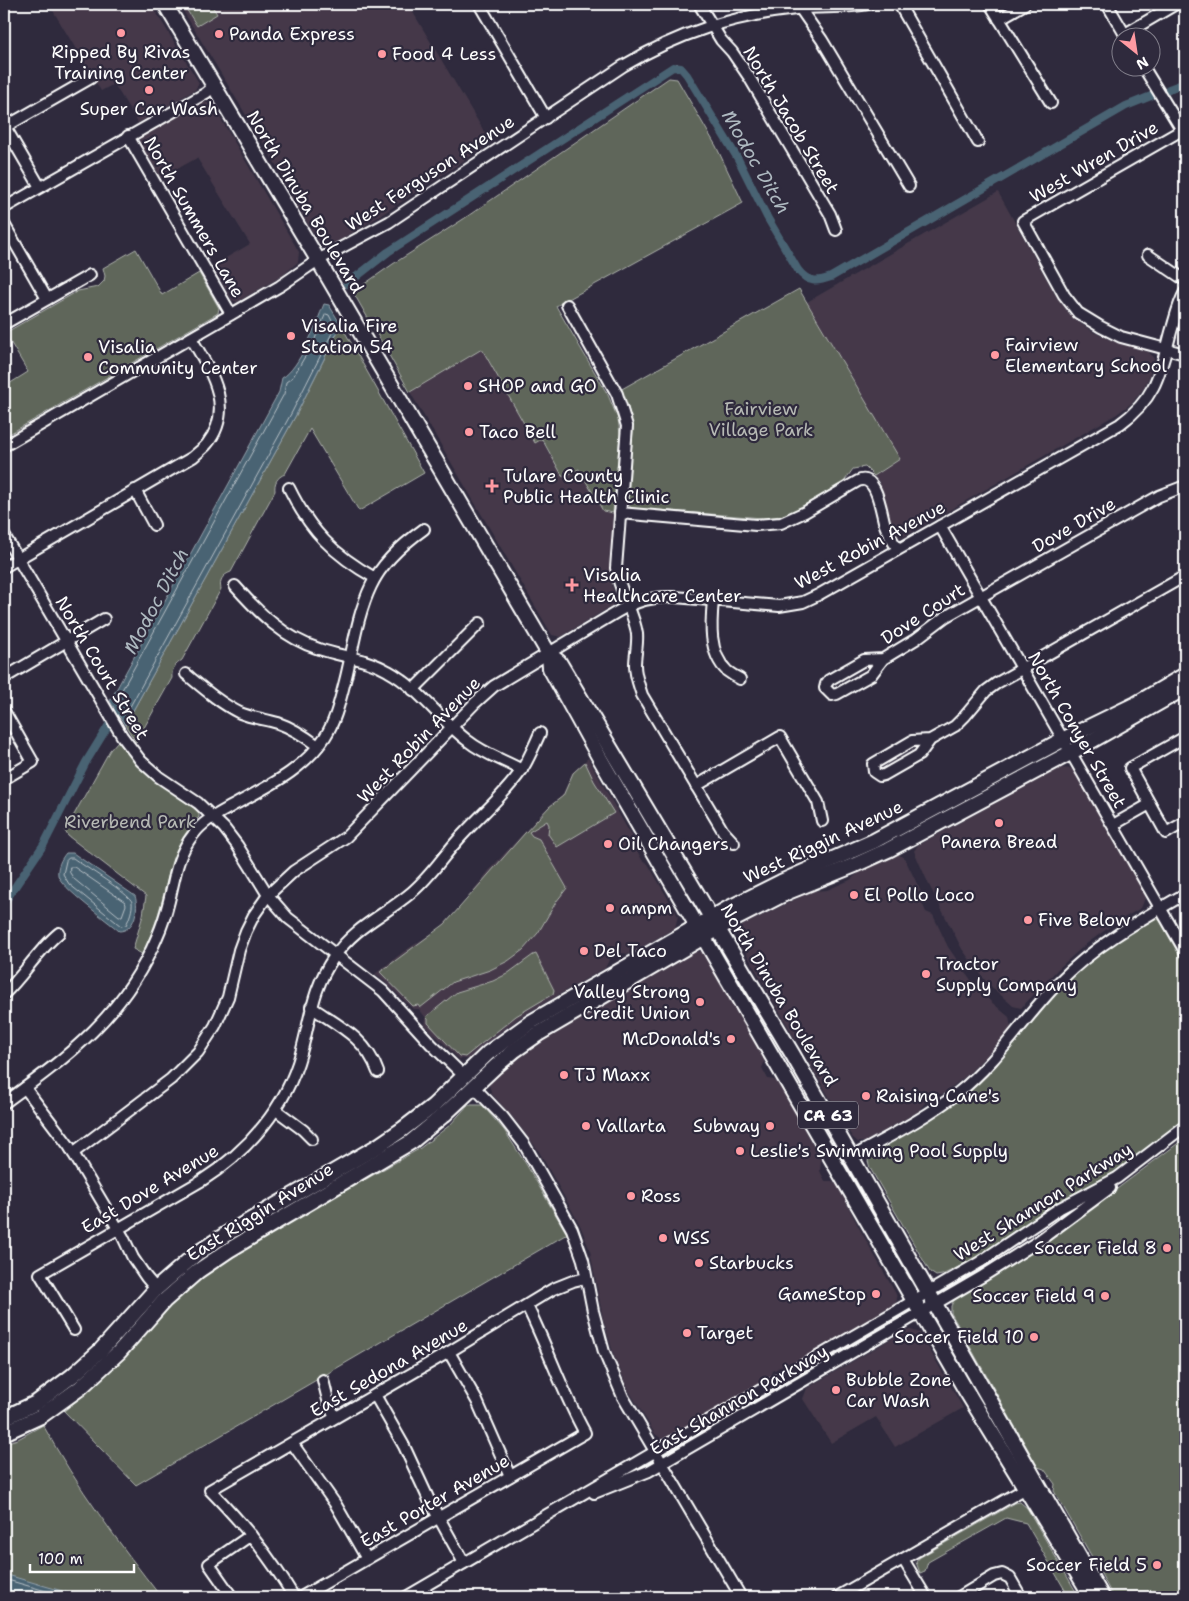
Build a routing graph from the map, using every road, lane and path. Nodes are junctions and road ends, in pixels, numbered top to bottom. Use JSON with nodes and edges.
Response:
{"nodes":[{"id":1,"x":165,"y":4,"type":"edge"},
{"id":2,"x":479,"y":4,"type":"edge"},
{"id":3,"x":699,"y":4,"type":"edge"},
{"id":4,"x":869,"y":4,"type":"edge"},
{"id":5,"x":899,"y":4,"type":"edge"},
{"id":6,"x":990,"y":4,"type":"edge"},
{"id":7,"x":1025,"y":4,"type":"edge"},
{"id":8,"x":1107,"y":4,"type":"edge"},
{"id":9,"x":1176,"y":4,"type":"edge"},
{"id":10,"x":798,"y":6,"type":"edge"},
{"id":11,"x":999,"y":19,"type":"junction"},
{"id":12,"x":712,"y":25,"type":"junction"},
{"id":13,"x":1121,"y":28,"type":"edge"},
{"id":14,"x":1138,"y":28,"type":"edge"},
{"id":15,"x":91,"y":78,"type":"dead end"},
{"id":16,"x":1150,"y":78,"type":"edge"},
{"id":17,"x":214,"y":86,"type":"junction"},
{"id":18,"x":1051,"y":103,"type":"dead end"},
{"id":19,"x":546,"y":118,"type":"junction"},
{"id":20,"x":4,"y":126,"type":"edge"},
{"id":21,"x":1184,"y":133,"type":"edge"},
{"id":22,"x":128,"y":136,"type":"junction"},
{"id":23,"x":978,"y":142,"type":"dead end"},
{"id":24,"x":909,"y":186,"type":"dead end"},
{"id":25,"x":40,"y":187,"type":"junction"},
{"id":26,"x":4,"y":208,"type":"edge"},
{"id":27,"x":4,"y":224,"type":"edge"},
{"id":28,"x":836,"y":230,"type":"dead end"},
{"id":29,"x":1148,"y":255,"type":"dead end"},
{"id":30,"x":318,"y":260,"type":"junction"},
{"id":31,"x":90,"y":275,"type":"dead end"},
{"id":32,"x":1185,"y":280,"type":"edge"},
{"id":33,"x":1185,"y":292,"type":"edge"},
{"id":34,"x":47,"y":299,"type":"junction"},
{"id":35,"x":567,"y":305,"type":"dead end"},
{"id":36,"x":232,"y":314,"type":"junction"},
{"id":37,"x":4,"y":324,"type":"edge"},
{"id":38,"x":191,"y":338,"type":"junction"},
{"id":39,"x":1167,"y":348,"type":"junction"},
{"id":40,"x":1185,"y":354,"type":"edge"},
{"id":41,"x":4,"y":446,"type":"edge"},
{"id":42,"x":1185,"y":486,"type":"edge"},
{"id":43,"x":289,"y":488,"type":"dead end"},
{"id":44,"x":135,"y":490,"type":"junction"},
{"id":45,"x":620,"y":513,"type":"junction"},
{"id":46,"x":154,"y":525,"type":"dead end"},
{"id":47,"x":940,"y":526,"type":"junction"},
{"id":48,"x":424,"y":529,"type":"dead end"},
{"id":49,"x":4,"y":535,"type":"edge"},
{"id":50,"x":898,"y":549,"type":"junction"},
{"id":51,"x":18,"y":559,"type":"junction"},
{"id":52,"x":4,"y":567,"type":"edge"},
{"id":53,"x":1185,"y":576,"type":"edge"},
{"id":54,"x":375,"y":578,"type":"junction"},
{"id":55,"x":235,"y":586,"type":"dead end"},
{"id":56,"x":981,"y":597,"type":"junction"},
{"id":57,"x":713,"y":600,"type":"junction"},
{"id":58,"x":627,"y":606,"type":"junction"},
{"id":59,"x":104,"y":620,"type":"dead end"},
{"id":60,"x":480,"y":623,"type":"dead end"},
{"id":61,"x":67,"y":642,"type":"junction"},
{"id":62,"x":549,"y":654,"type":"junction"},
{"id":63,"x":351,"y":657,"type":"junction"},
{"id":64,"x":883,"y":659,"type":"junction"},
{"id":65,"x":1022,"y":668,"type":"junction"},
{"id":66,"x":186,"y":674,"type":"dead end"},
{"id":67,"x":1185,"y":674,"type":"edge"},
{"id":68,"x":4,"y":678,"type":"edge"},
{"id":69,"x":740,"y":679,"type":"dead end"},
{"id":70,"x":1185,"y":688,"type":"edge"},
{"id":71,"x":413,"y":690,"type":"junction"},
{"id":72,"x":4,"y":711,"type":"edge"},
{"id":73,"x":452,"y":727,"type":"junction"},
{"id":74,"x":540,"y":733,"type":"dead end"},
{"id":75,"x":1064,"y":739,"type":"junction"},
{"id":76,"x":930,"y":740,"type":"junction"},
{"id":77,"x":1184,"y":740,"type":"edge"},
{"id":78,"x":318,"y":746,"type":"junction"},
{"id":79,"x":1072,"y":752,"type":"junction"},
{"id":80,"x":522,"y":770,"type":"junction"},
{"id":81,"x":4,"y":779,"type":"edge"},
{"id":82,"x":696,"y":786,"type":"junction"},
{"id":83,"x":959,"y":796,"type":"junction"},
{"id":84,"x":1150,"y":804,"type":"junction"},
{"id":85,"x":214,"y":816,"type":"junction"},
{"id":86,"x":822,"y":820,"type":"dead end"},
{"id":87,"x":1185,"y":822,"type":"edge"},
{"id":88,"x":1113,"y":825,"type":"junction"},
{"id":89,"x":903,"y":842,"type":"junction"},
{"id":90,"x":734,"y":843,"type":"dead end"},
{"id":91,"x":1185,"y":894,"type":"edge"},
{"id":92,"x":268,"y":895,"type":"junction"},
{"id":93,"x":1161,"y":908,"type":"junction"},
{"id":94,"x":715,"y":923,"type":"junction"},
{"id":95,"x":700,"y":931,"type":"junction"},
{"id":96,"x":59,"y":933,"type":"dead end"},
{"id":97,"x":1185,"y":951,"type":"edge"},
{"id":98,"x":335,"y":955,"type":"junction"},
{"id":99,"x":4,"y":994,"type":"edge"},
{"id":100,"x":311,"y":1007,"type":"junction"},
{"id":101,"x":544,"y":1014,"type":"junction"},
{"id":102,"x":378,"y":1072,"type":"dead end"},
{"id":103,"x":464,"y":1076,"type":"junction"},
{"id":104,"x":474,"y":1087,"type":"junction"},
{"id":105,"x":25,"y":1088,"type":"junction"},
{"id":106,"x":798,"y":1101,"type":"junction"},
{"id":107,"x":4,"y":1103,"type":"edge"},
{"id":108,"x":276,"y":1110,"type":"junction"},
{"id":109,"x":1185,"y":1126,"type":"edge"},
{"id":110,"x":1185,"y":1133,"type":"edge"},
{"id":111,"x":312,"y":1140,"type":"dead end"},
{"id":112,"x":74,"y":1153,"type":"junction"},
{"id":113,"x":852,"y":1157,"type":"junction"},
{"id":114,"x":386,"y":1158,"type":"junction"},
{"id":115,"x":836,"y":1168,"type":"junction"},
{"id":116,"x":885,"y":1214,"type":"junction"},
{"id":117,"x":118,"y":1229,"type":"junction"},
{"id":118,"x":586,"y":1278,"type":"junction"},
{"id":119,"x":156,"y":1289,"type":"junction"},
{"id":120,"x":932,"y":1298,"type":"junction"},
{"id":121,"x":527,"y":1306,"type":"junction"},
{"id":122,"x":917,"y":1307,"type":"junction"},
{"id":123,"x":74,"y":1330,"type":"dead end"},
{"id":124,"x":859,"y":1334,"type":"junction"},
{"id":125,"x":449,"y":1352,"type":"junction"},
{"id":126,"x":785,"y":1376,"type":"junction"},
{"id":127,"x":323,"y":1380,"type":"dead end"},
{"id":128,"x":792,"y":1389,"type":"junction"},
{"id":129,"x":374,"y":1395,"type":"junction"},
{"id":130,"x":44,"y":1397,"type":"junction"},
{"id":131,"x":973,"y":1401,"type":"junction"},
{"id":132,"x":52,"y":1409,"type":"junction"},
{"id":133,"x":335,"y":1417,"type":"junction"},
{"id":134,"x":4,"y":1418,"type":"edge"},
{"id":135,"x":725,"y":1427,"type":"junction"},
{"id":136,"x":4,"y":1433,"type":"edge"},
{"id":137,"x":292,"y":1443,"type":"junction"},
{"id":138,"x":655,"y":1451,"type":"junction"},
{"id":139,"x":663,"y":1463,"type":"junction"},
{"id":140,"x":510,"y":1476,"type":"junction"},
{"id":141,"x":1026,"y":1488,"type":"junction"},
{"id":142,"x":1040,"y":1488,"type":"junction"},
{"id":143,"x":568,"y":1503,"type":"junction"},
{"id":144,"x":438,"y":1518,"type":"junction"},
{"id":145,"x":251,"y":1535,"type":"junction"},
{"id":146,"x":367,"y":1559,"type":"junction"},
{"id":147,"x":903,"y":1559,"type":"junction"},
{"id":148,"x":464,"y":1563,"type":"junction"},
{"id":149,"x":1088,"y":1571,"type":"junction"},
{"id":150,"x":232,"y":1597,"type":"edge"},
{"id":151,"x":294,"y":1597,"type":"edge"},
{"id":152,"x":301,"y":1597,"type":"edge"},
{"id":153,"x":406,"y":1597,"type":"edge"},
{"id":154,"x":741,"y":1597,"type":"edge"},
{"id":155,"x":837,"y":1597,"type":"edge"},
{"id":156,"x":926,"y":1597,"type":"edge"},
{"id":157,"x":959,"y":1597,"type":"edge"},
{"id":158,"x":1021,"y":1597,"type":"edge"},
{"id":159,"x":1092,"y":1597,"type":"edge"},
{"id":160,"x":1102,"y":1597,"type":"edge"}],
"edges":[{"from":1,"to":17,"type":"main road","name":"North Dinuba Boulevard","number":"CA 63"},
{"from":2,"to":19,"type":"street"},
{"from":3,"to":12,"type":"street","name":"North Jacob Street"},
{"from":4,"to":10,"type":"street","name":"West Ferguson Avenue"},
{"from":5,"to":23,"type":"street"},
{"from":6,"to":11,"type":"street"},
{"from":7,"to":11,"type":"street"},
{"from":8,"to":13,"type":"street"},
{"from":9,"to":14,"type":"street"},
{"from":10,"to":12,"type":"street","name":"West Ferguson Avenue"},
{"from":10,"to":24,"type":"street"},
{"from":11,"to":18,"type":"street"},
{"from":12,"to":19,"type":"street","name":"West Ferguson Avenue"},
{"from":12,"to":28,"type":"street","name":"North Jacob Street"},
{"from":15,"to":20,"type":"street"},
{"from":16,"to":21,"type":"street"},
{"from":17,"to":22,"type":"street"},
{"from":17,"to":30,"type":"main road","name":"North Dinuba Boulevard","number":"CA 63"},
{"from":19,"to":30,"type":"street","name":"West Ferguson Avenue"},
{"from":20,"to":25,"type":"street"},
{"from":21,"to":39,"type":"street","name":"West Wren Drive"},
{"from":22,"to":25,"type":"street"},
{"from":22,"to":36,"type":"street","name":"North Summers Lane"},
{"from":25,"to":26,"type":"street"},
{"from":27,"to":34,"type":"street"},
{"from":29,"to":32,"type":"street"},
{"from":30,"to":36,"type":"street","name":"West Ferguson Avenue"},
{"from":30,"to":62,"type":"main road","name":"North Dinuba Boulevard","number":"CA 63"},
{"from":31,"to":34,"type":"street"},
{"from":33,"to":39,"type":"street","name":"West Robin Avenue"},
{"from":34,"to":37,"type":"street"},
{"from":35,"to":45,"type":"street"},
{"from":36,"to":38,"type":"street","name":"West Ferguson Avenue"},
{"from":38,"to":41,"type":"street","name":"West Ferguson Avenue"},
{"from":38,"to":44,"type":"street"},
{"from":39,"to":40,"type":"street"},
{"from":39,"to":47,"type":"street","name":"West Robin Avenue"},
{"from":42,"to":56,"type":"street","name":"Dove Drive"},
{"from":43,"to":54,"type":"street"},
{"from":44,"to":46,"type":"street"},
{"from":44,"to":51,"type":"street"},
{"from":45,"to":50,"type":"street"},
{"from":45,"to":58,"type":"street"},
{"from":47,"to":50,"type":"street","name":"West Robin Avenue"},
{"from":47,"to":56,"type":"street","name":"North Conyer Street"},
{"from":48,"to":54,"type":"street"},
{"from":49,"to":51,"type":"street","name":"North Court Street"},
{"from":50,"to":57,"type":"street","name":"West Robin Avenue"},
{"from":51,"to":52,"type":"street"},
{"from":51,"to":61,"type":"street","name":"North Court Street"},
{"from":53,"to":65,"type":"street"},
{"from":54,"to":63,"type":"street"},
{"from":55,"to":63,"type":"street"},
{"from":56,"to":64,"type":"street","name":"Dove Court"},
{"from":56,"to":65,"type":"street","name":"North Conyer Street"},
{"from":57,"to":58,"type":"street","name":"West Robin Avenue"},
{"from":57,"to":69,"type":"street"},
{"from":58,"to":62,"type":"street","name":"West Robin Avenue"},
{"from":58,"to":82,"type":"street"},
{"from":59,"to":61,"type":"street"},
{"from":60,"to":71,"type":"street"},
{"from":61,"to":68,"type":"street"},
{"from":61,"to":85,"type":"street","name":"North Court Street"},
{"from":62,"to":73,"type":"street","name":"West Robin Avenue"},
{"from":62,"to":94,"type":"main road","name":"North Dinuba Boulevard","number":"CA 63"},
{"from":62,"to":95,"type":"main road","name":"North Dinuba Boulevard","number":"CA 63"},
{"from":63,"to":71,"type":"street"},
{"from":63,"to":78,"type":"street"},
{"from":64,"to":64,"type":"street","name":"Dove Court"},
{"from":65,"to":75,"type":"street","name":"North Conyer Street"},
{"from":65,"to":76,"type":"street"},
{"from":66,"to":78,"type":"street"},
{"from":67,"to":75,"type":"main road","name":"West Riggin Avenue"},
{"from":70,"to":79,"type":"main road","name":"West Riggin Avenue"},
{"from":71,"to":73,"type":"street"},
{"from":72,"to":81,"type":"street"},
{"from":73,"to":80,"type":"street"},
{"from":73,"to":92,"type":"street","name":"West Robin Avenue"},
{"from":74,"to":80,"type":"street","name":"East Dove Avenue"},
{"from":75,"to":79,"type":"street","name":"North Conyer Street"},
{"from":75,"to":83,"type":"main road","name":"West Riggin Avenue"},
{"from":76,"to":76,"type":"street"},
{"from":77,"to":84,"type":"street"},
{"from":78,"to":85,"type":"street"},
{"from":79,"to":88,"type":"street","name":"North Conyer Street"},
{"from":79,"to":89,"type":"main road","name":"West Riggin Avenue"},
{"from":80,"to":98,"type":"street","name":"East Dove Avenue"},
{"from":82,"to":86,"type":"street"},
{"from":82,"to":90,"type":"street"},
{"from":83,"to":89,"type":"main road"},
{"from":83,"to":94,"type":"main road","name":"West Riggin Avenue"},
{"from":84,"to":87,"type":"street"},
{"from":84,"to":88,"type":"street"},
{"from":85,"to":92,"type":"street","name":"North Court Street"},
{"from":85,"to":105,"type":"street"},
{"from":88,"to":93,"type":"street","name":"North Conyer Street"},
{"from":89,"to":94,"type":"main road","name":"West Riggin Avenue"},
{"from":91,"to":93,"type":"street"},
{"from":92,"to":98,"type":"street","name":"North Court Street"},
{"from":92,"to":112,"type":"street","name":"West Robin Avenue"},
{"from":93,"to":97,"type":"street","name":"North Conyer Street"},
{"from":93,"to":113,"type":"street"},
{"from":94,"to":95,"type":"main road","name":"West Riggin Avenue"},
{"from":94,"to":113,"type":"main road","name":"North Dinuba Boulevard","number":"CA 63"},
{"from":95,"to":101,"type":"main road","name":"West Riggin Avenue"},
{"from":95,"to":104,"type":"main road","name":"West Riggin Avenue"},
{"from":95,"to":106,"type":"main road","name":"North Dinuba Boulevard","number":"CA 63"},
{"from":96,"to":99,"type":"street"},
{"from":98,"to":100,"type":"street","name":"East Dove Avenue"},
{"from":98,"to":103,"type":"street","name":"North Court Street"},
{"from":100,"to":102,"type":"street"},
{"from":100,"to":108,"type":"street","name":"East Dove Avenue"},
{"from":101,"to":103,"type":"main road","name":"West Riggin Avenue"},
{"from":101,"to":104,"type":"main road"},
{"from":103,"to":114,"type":"main road"},
{"from":103,"to":119,"type":"main road","name":"East Riggin Avenue"},
{"from":104,"to":114,"type":"main road","name":"East Riggin Avenue"},
{"from":104,"to":118,"type":"street"},
{"from":105,"to":107,"type":"street"},
{"from":105,"to":112,"type":"street"},
{"from":106,"to":113,"type":"main road"},
{"from":106,"to":115,"type":"main road","name":"North Dinuba Boulevard","number":"CA 63"},
{"from":108,"to":111,"type":"street"},
{"from":108,"to":117,"type":"street","name":"East Dove Avenue"},
{"from":109,"to":120,"type":"street","name":"West Shannon Parkway"},
{"from":110,"to":120,"type":"street","name":"West Shannon Parkway"},
{"from":112,"to":117,"type":"street"},
{"from":113,"to":116,"type":"main road","name":"North Dinuba Boulevard","number":"CA 63"},
{"from":114,"to":132,"type":"main road","name":"East Riggin Avenue"},
{"from":115,"to":116,"type":"main road"},
{"from":115,"to":122,"type":"main road","name":"North Dinuba Boulevard","number":"CA 63"},
{"from":116,"to":120,"type":"main road","name":"North Dinuba Boulevard","number":"CA 63"},
{"from":117,"to":119,"type":"street"},
{"from":117,"to":123,"type":"street","name":"East Dove Avenue"},
{"from":118,"to":121,"type":"street","name":"East Sedona Avenue"},
{"from":118,"to":138,"type":"street"},
{"from":119,"to":130,"type":"main road","name":"East Riggin Avenue"},
{"from":120,"to":122,"type":"street","name":"West Shannon Parkway"},
{"from":120,"to":142,"type":"main road","name":"North Dinuba Boulevard","number":"CA 63"},
{"from":121,"to":125,"type":"street","name":"East Sedona Avenue"},
{"from":121,"to":140,"type":"street","name":"East Porter Avenue"},
{"from":122,"to":124,"type":"street","name":"East Shannon Parkway"},
{"from":122,"to":128,"type":"street","name":"East Shannon Parkway"},
{"from":122,"to":131,"type":"main road","name":"North Dinuba Boulevard","number":"CA 63"},
{"from":124,"to":126,"type":"street","name":"East Shannon Parkway"},
{"from":124,"to":128,"type":"street"},
{"from":125,"to":129,"type":"street","name":"East Sedona Avenue"},
{"from":125,"to":140,"type":"street"},
{"from":126,"to":135,"type":"street"},
{"from":126,"to":138,"type":"street","name":"East Shannon Parkway"},
{"from":127,"to":133,"type":"street"},
{"from":128,"to":135,"type":"street","name":"East Shannon Parkway"},
{"from":129,"to":133,"type":"street","name":"East Sedona Avenue"},
{"from":129,"to":144,"type":"street"},
{"from":130,"to":132,"type":"main road"},
{"from":130,"to":134,"type":"main road","name":"East Riggin Avenue"},
{"from":131,"to":141,"type":"main road","name":"North Dinuba Boulevard","number":"CA 63"},
{"from":131,"to":142,"type":"main road"},
{"from":132,"to":136,"type":"main road","name":"East Riggin Avenue"},
{"from":133,"to":137,"type":"street","name":"East Sedona Avenue"},
{"from":135,"to":139,"type":"street","name":"East Shannon Parkway"},
{"from":137,"to":145,"type":"street","name":"East Sedona Avenue"},
{"from":137,"to":146,"type":"street"},
{"from":138,"to":139,"type":"street"},
{"from":138,"to":143,"type":"street","name":"East Shannon Parkway"},
{"from":139,"to":143,"type":"street","name":"East Shannon Parkway"},
{"from":139,"to":154,"type":"street"},
{"from":140,"to":144,"type":"street","name":"East Porter Avenue"},
{"from":141,"to":147,"type":"street"},
{"from":141,"to":149,"type":"main road"},
{"from":141,"to":159,"type":"main road","name":"North Dinuba Boulevard","number":"CA 63"},
{"from":142,"to":149,"type":"main road","name":"North Dinuba Boulevard","number":"CA 63"},
{"from":143,"to":148,"type":"street","name":"East Shannon Parkway"},
{"from":144,"to":146,"type":"street","name":"East Porter Avenue"},
{"from":144,"to":148,"type":"street"},
{"from":145,"to":150,"type":"street"},
{"from":145,"to":151,"type":"street"},
{"from":146,"to":152,"type":"street","name":"East Porter Avenue"},
{"from":147,"to":155,"type":"street"},
{"from":147,"to":156,"type":"street"},
{"from":148,"to":153,"type":"street","name":"East Shannon Parkway"},
{"from":149,"to":160,"type":"main road","name":"North Dinuba Boulevard","number":"CA 63"},
{"from":157,"to":158,"type":"street"}]}
